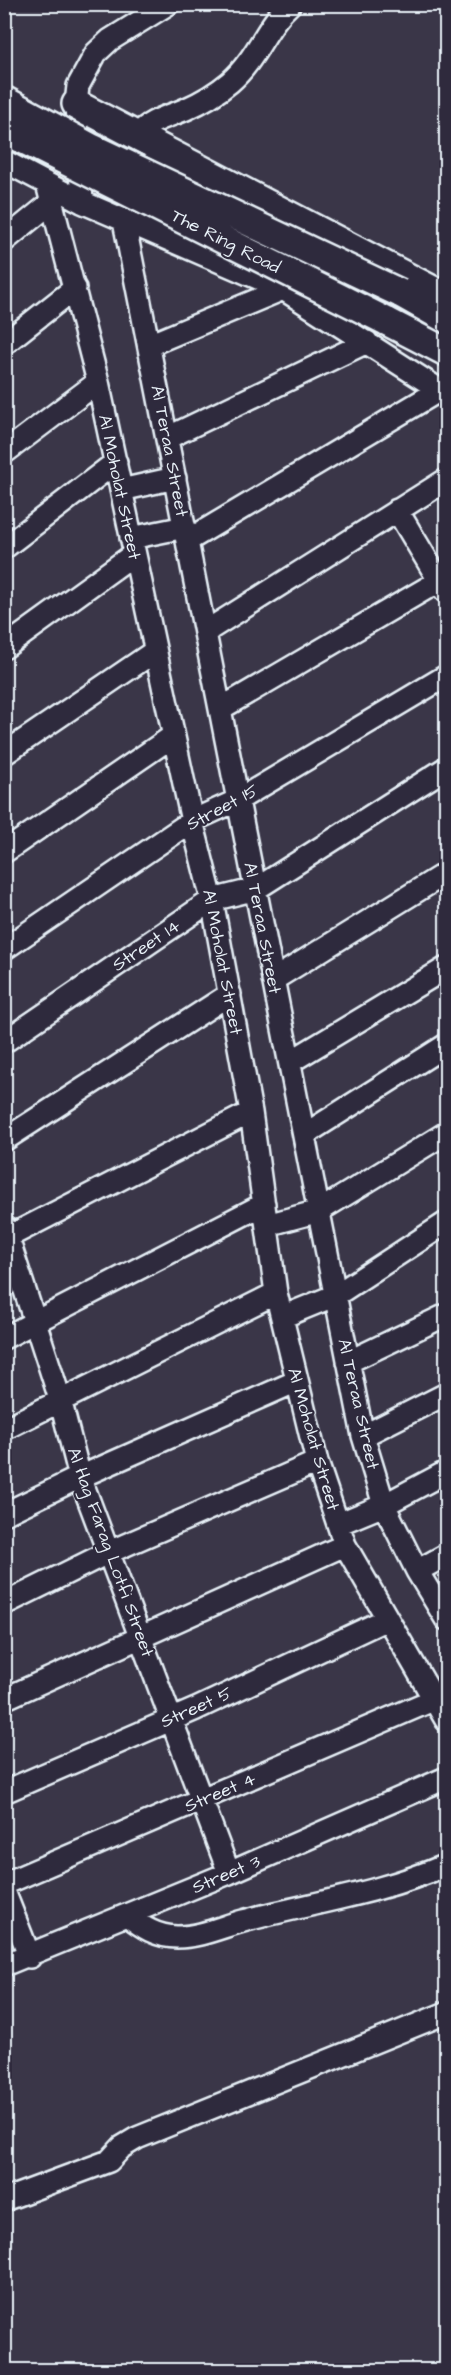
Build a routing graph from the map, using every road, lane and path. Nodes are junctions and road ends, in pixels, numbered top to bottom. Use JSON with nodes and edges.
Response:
{"nodes":[{"id":1,"x":168,"y":4,"type":"edge"},
{"id":2,"x":290,"y":4,"type":"edge"},
{"id":3,"x":4,"y":100,"type":"edge"},
{"id":4,"x":76,"y":104,"type":"junction"},
{"id":5,"x":4,"y":130,"type":"edge"},
{"id":6,"x":138,"y":135,"type":"junction"},
{"id":7,"x":4,"y":161,"type":"edge"},
{"id":8,"x":50,"y":193,"type":"junction"},
{"id":9,"x":82,"y":202,"type":"junction"},
{"id":10,"x":124,"y":221,"type":"junction"},
{"id":11,"x":4,"y":241,"type":"edge"},
{"id":12,"x":75,"y":288,"type":"junction"},
{"id":13,"x":283,"y":290,"type":"junction"},
{"id":14,"x":447,"y":297,"type":"edge"},
{"id":15,"x":447,"y":319,"type":"edge"},
{"id":16,"x":367,"y":342,"type":"junction"},
{"id":17,"x":4,"y":344,"type":"edge"},
{"id":18,"x":149,"y":345,"type":"junction"},
{"id":19,"x":447,"y":352,"type":"edge"},
{"id":20,"x":98,"y":382,"type":"junction"},
{"id":21,"x":444,"y":392,"type":"edge"},
{"id":22,"x":167,"y":438,"type":"junction"},
{"id":23,"x":4,"y":453,"type":"edge"},
{"id":24,"x":116,"y":462,"type":"junction"},
{"id":25,"x":175,"y":478,"type":"junction"},
{"id":26,"x":447,"y":480,"type":"edge"},
{"id":27,"x":121,"y":490,"type":"junction"},
{"id":28,"x":397,"y":510,"type":"junction"},
{"id":29,"x":186,"y":534,"type":"junction"},
{"id":30,"x":132,"y":546,"type":"junction"},
{"id":31,"x":4,"y":548,"type":"edge"},
{"id":32,"x":444,"y":584,"type":"edge"},
{"id":33,"x":205,"y":632,"type":"junction"},
{"id":34,"x":4,"y":648,"type":"edge"},
{"id":35,"x":155,"y":651,"type":"junction"},
{"id":36,"x":447,"y":676,"type":"edge"},
{"id":37,"x":220,"y":709,"type":"junction"},
{"id":38,"x":173,"y":736,"type":"junction"},
{"id":39,"x":4,"y":754,"type":"edge"},
{"id":40,"x":447,"y":768,"type":"edge"},
{"id":41,"x":238,"y":801,"type":"junction"},
{"id":42,"x":192,"y":821,"type":"junction"},
{"id":43,"x":4,"y":852,"type":"edge"},
{"id":44,"x":447,"y":873,"type":"edge"},
{"id":45,"x":256,"y":889,"type":"junction"},
{"id":46,"x":212,"y":900,"type":"junction"},
{"id":47,"x":4,"y":949,"type":"edge"},
{"id":48,"x":447,"y":968,"type":"edge"},
{"id":49,"x":273,"y":980,"type":"junction"},
{"id":50,"x":230,"y":994,"type":"junction"},
{"id":51,"x":4,"y":1042,"type":"edge"},
{"id":52,"x":447,"y":1045,"type":"edge"},
{"id":53,"x":290,"y":1062,"type":"junction"},
{"id":54,"x":251,"y":1112,"type":"junction"},
{"id":55,"x":447,"y":1133,"type":"edge"},
{"id":56,"x":304,"y":1135,"type":"junction"},
{"id":57,"x":4,"y":1140,"type":"edge"},
{"id":58,"x":319,"y":1211,"type":"junction"},
{"id":59,"x":266,"y":1214,"type":"junction"},
{"id":60,"x":447,"y":1223,"type":"edge"},
{"id":61,"x":6,"y":1234,"type":"edge"},
{"id":62,"x":276,"y":1293,"type":"junction"},
{"id":63,"x":336,"y":1295,"type":"junction"},
{"id":64,"x":447,"y":1315,"type":"edge"},
{"id":65,"x":282,"y":1317,"type":"junction"},
{"id":66,"x":36,"y":1323,"type":"junction"},
{"id":67,"x":4,"y":1338,"type":"edge"},
{"id":68,"x":348,"y":1362,"type":"junction"},
{"id":69,"x":297,"y":1382,"type":"junction"},
{"id":70,"x":447,"y":1394,"type":"edge"},
{"id":71,"x":60,"y":1399,"type":"junction"},
{"id":72,"x":4,"y":1429,"type":"edge"},
{"id":73,"x":363,"y":1436,"type":"junction"},
{"id":74,"x":317,"y":1462,"type":"junction"},
{"id":75,"x":447,"y":1472,"type":"edge"},
{"id":76,"x":80,"y":1477,"type":"junction"},
{"id":77,"x":384,"y":1504,"type":"junction"},
{"id":78,"x":4,"y":1515,"type":"edge"},
{"id":79,"x":338,"y":1524,"type":"junction"},
{"id":80,"x":345,"y":1545,"type":"junction"},
{"id":81,"x":107,"y":1553,"type":"junction"},
{"id":82,"x":447,"y":1555,"type":"edge"},
{"id":83,"x":417,"y":1571,"type":"junction"},
{"id":84,"x":4,"y":1604,"type":"edge"},
{"id":85,"x":387,"y":1619,"type":"junction"},
{"id":86,"x":447,"y":1619,"type":"edge"},
{"id":87,"x":142,"y":1639,"type":"junction"},
{"id":88,"x":4,"y":1699,"type":"edge"},
{"id":89,"x":435,"y":1699,"type":"junction"},
{"id":90,"x":172,"y":1718,"type":"junction"},
{"id":91,"x":447,"y":1720,"type":"edge"},
{"id":92,"x":447,"y":1778,"type":"edge"},
{"id":93,"x":4,"y":1792,"type":"edge"},
{"id":94,"x":202,"y":1800,"type":"junction"},
{"id":95,"x":447,"y":1865,"type":"edge"},
{"id":96,"x":229,"y":1873,"type":"junction"},
{"id":97,"x":4,"y":1884,"type":"edge"},
{"id":98,"x":4,"y":1891,"type":"edge"},
{"id":99,"x":127,"y":1916,"type":"junction"},
{"id":100,"x":30,"y":1957,"type":"junction"},
{"id":101,"x":4,"y":1965,"type":"edge"},
{"id":102,"x":447,"y":2013,"type":"edge"},
{"id":103,"x":4,"y":2200,"type":"edge"}],
"edges":[{"from":1,"to":4,"type":"street"},
{"from":2,"to":6,"type":"street"},
{"from":3,"to":15,"type":"main road","name":"The Ring Road","bridge":true},
{"from":4,"to":6,"type":"main road"},
{"from":4,"to":9,"type":"street"},
{"from":5,"to":19,"type":"main road","name":"The Ring Road","bridge":true},
{"from":6,"to":14,"type":"main road"},
{"from":7,"to":8,"type":"street"},
{"from":8,"to":9,"type":"street"},
{"from":8,"to":11,"type":"street"},
{"from":8,"to":12,"type":"street","name":"Al Moholat Street"},
{"from":9,"to":10,"type":"street"},
{"from":10,"to":13,"type":"street"},
{"from":10,"to":18,"type":"street","name":"Al Teraa Street"},
{"from":12,"to":17,"type":"street"},
{"from":12,"to":20,"type":"street","name":"Al Moholat Street"},
{"from":13,"to":16,"type":"street"},
{"from":13,"to":18,"type":"street"},
{"from":16,"to":21,"type":"street"},
{"from":16,"to":22,"type":"street"},
{"from":18,"to":22,"type":"street","name":"Al Teraa Street"},
{"from":20,"to":23,"type":"street"},
{"from":20,"to":24,"type":"street","name":"Al Moholat Street"},
{"from":21,"to":29,"type":"street"},
{"from":22,"to":25,"type":"street","name":"Al Teraa Street"},
{"from":24,"to":27,"type":"street","name":"Al Moholat Street"},
{"from":24,"to":31,"type":"street"},
{"from":25,"to":27,"type":"street"},
{"from":25,"to":29,"type":"street","name":"Al Teraa Street"},
{"from":26,"to":28,"type":"street"},
{"from":27,"to":30,"type":"street","name":"Al Moholat Street"},
{"from":28,"to":32,"type":"street"},
{"from":28,"to":33,"type":"street"},
{"from":29,"to":30,"type":"street"},
{"from":29,"to":33,"type":"street","name":"Al Teraa Street"},
{"from":30,"to":34,"type":"street"},
{"from":30,"to":35,"type":"street","name":"Al Moholat Street"},
{"from":32,"to":37,"type":"street"},
{"from":33,"to":37,"type":"street","name":"Al Teraa Street"},
{"from":35,"to":38,"type":"street","name":"Al Moholat Street"},
{"from":35,"to":39,"type":"street"},
{"from":36,"to":41,"type":"street","name":"Street 15"},
{"from":37,"to":41,"type":"street","name":"Al Teraa Street"},
{"from":38,"to":42,"type":"street","name":"Al Moholat Street"},
{"from":38,"to":43,"type":"street"},
{"from":40,"to":45,"type":"street","name":"Street 14"},
{"from":41,"to":42,"type":"street","name":"Street 15"},
{"from":41,"to":45,"type":"street","name":"Al Teraa Street"},
{"from":42,"to":46,"type":"street","name":"Al Moholat Street"},
{"from":42,"to":47,"type":"street","name":"Street 15"},
{"from":44,"to":49,"type":"street"},
{"from":45,"to":46,"type":"street","name":"Street 14"},
{"from":45,"to":49,"type":"street","name":"Al Teraa Street"},
{"from":46,"to":50,"type":"street","name":"Al Moholat Street"},
{"from":46,"to":51,"type":"street","name":"Street 14"},
{"from":48,"to":53,"type":"street"},
{"from":49,"to":53,"type":"street","name":"Al Teraa Street"},
{"from":50,"to":54,"type":"street","name":"Al Moholat Street"},
{"from":50,"to":57,"type":"street"},
{"from":52,"to":56,"type":"street"},
{"from":53,"to":56,"type":"street","name":"Al Teraa Street"},
{"from":54,"to":59,"type":"street","name":"Al Moholat Street"},
{"from":54,"to":61,"type":"street"},
{"from":55,"to":58,"type":"street"},
{"from":56,"to":58,"type":"street","name":"Al Teraa Street"},
{"from":58,"to":59,"type":"street"},
{"from":58,"to":63,"type":"street","name":"Al Teraa Street"},
{"from":59,"to":62,"type":"street","name":"Al Moholat Street"},
{"from":59,"to":66,"type":"street"},
{"from":60,"to":63,"type":"street"},
{"from":61,"to":66,"type":"street","name":"Al Hag Farag Lotfi Street"},
{"from":62,"to":65,"type":"street","name":"Al Moholat Street"},
{"from":62,"to":71,"type":"street"},
{"from":63,"to":65,"type":"street"},
{"from":63,"to":68,"type":"street","name":"Al Teraa Street"},
{"from":64,"to":68,"type":"street"},
{"from":65,"to":69,"type":"street","name":"Al Moholat Street"},
{"from":66,"to":67,"type":"street"},
{"from":66,"to":71,"type":"street","name":"Al Hag Farag Lotfi Street"},
{"from":68,"to":73,"type":"street","name":"Al Teraa Street"},
{"from":69,"to":74,"type":"street","name":"Al Moholat Street"},
{"from":69,"to":76,"type":"street"},
{"from":70,"to":73,"type":"street"},
{"from":71,"to":72,"type":"street"},
{"from":71,"to":76,"type":"street","name":"Al Hag Farag Lotfi Street"},
{"from":73,"to":77,"type":"street","name":"Al Teraa Street"},
{"from":74,"to":79,"type":"street","name":"Al Moholat Street"},
{"from":74,"to":81,"type":"street"},
{"from":75,"to":77,"type":"street"},
{"from":76,"to":78,"type":"street"},
{"from":76,"to":81,"type":"street","name":"Al Hag Farag Lotfi Street"},
{"from":77,"to":79,"type":"street"},
{"from":77,"to":83,"type":"street","name":"Al Teraa Street"},
{"from":79,"to":80,"type":"street","name":"Al Moholat Street"},
{"from":80,"to":85,"type":"street","name":"Al Moholat Street"},
{"from":80,"to":87,"type":"street"},
{"from":81,"to":84,"type":"street"},
{"from":81,"to":87,"type":"street","name":"Al Hag Farag Lotfi Street"},
{"from":82,"to":83,"type":"street"},
{"from":83,"to":86,"type":"street","name":"Al Teraa Street"},
{"from":85,"to":89,"type":"street","name":"Al Moholat Street"},
{"from":85,"to":90,"type":"street","name":"Street 5"},
{"from":87,"to":88,"type":"street"},
{"from":87,"to":90,"type":"street","name":"Al Hag Farag Lotfi Street"},
{"from":89,"to":91,"type":"street","name":"Al Moholat Street"},
{"from":89,"to":94,"type":"street","name":"Street 4"},
{"from":90,"to":93,"type":"street","name":"Street 5"},
{"from":90,"to":94,"type":"street","name":"Al Hag Farag Lotfi Street"},
{"from":92,"to":96,"type":"street","name":"Street 3"},
{"from":94,"to":96,"type":"street","name":"Al Hag Farag Lotfi Street"},
{"from":94,"to":97,"type":"street","name":"Street 4"},
{"from":95,"to":99,"type":"street"},
{"from":96,"to":99,"type":"street","name":"Street 3"},
{"from":98,"to":100,"type":"street"},
{"from":99,"to":100,"type":"street","name":"Street 3"},
{"from":100,"to":101,"type":"street","name":"Street 3"},
{"from":102,"to":103,"type":"street"}]}
